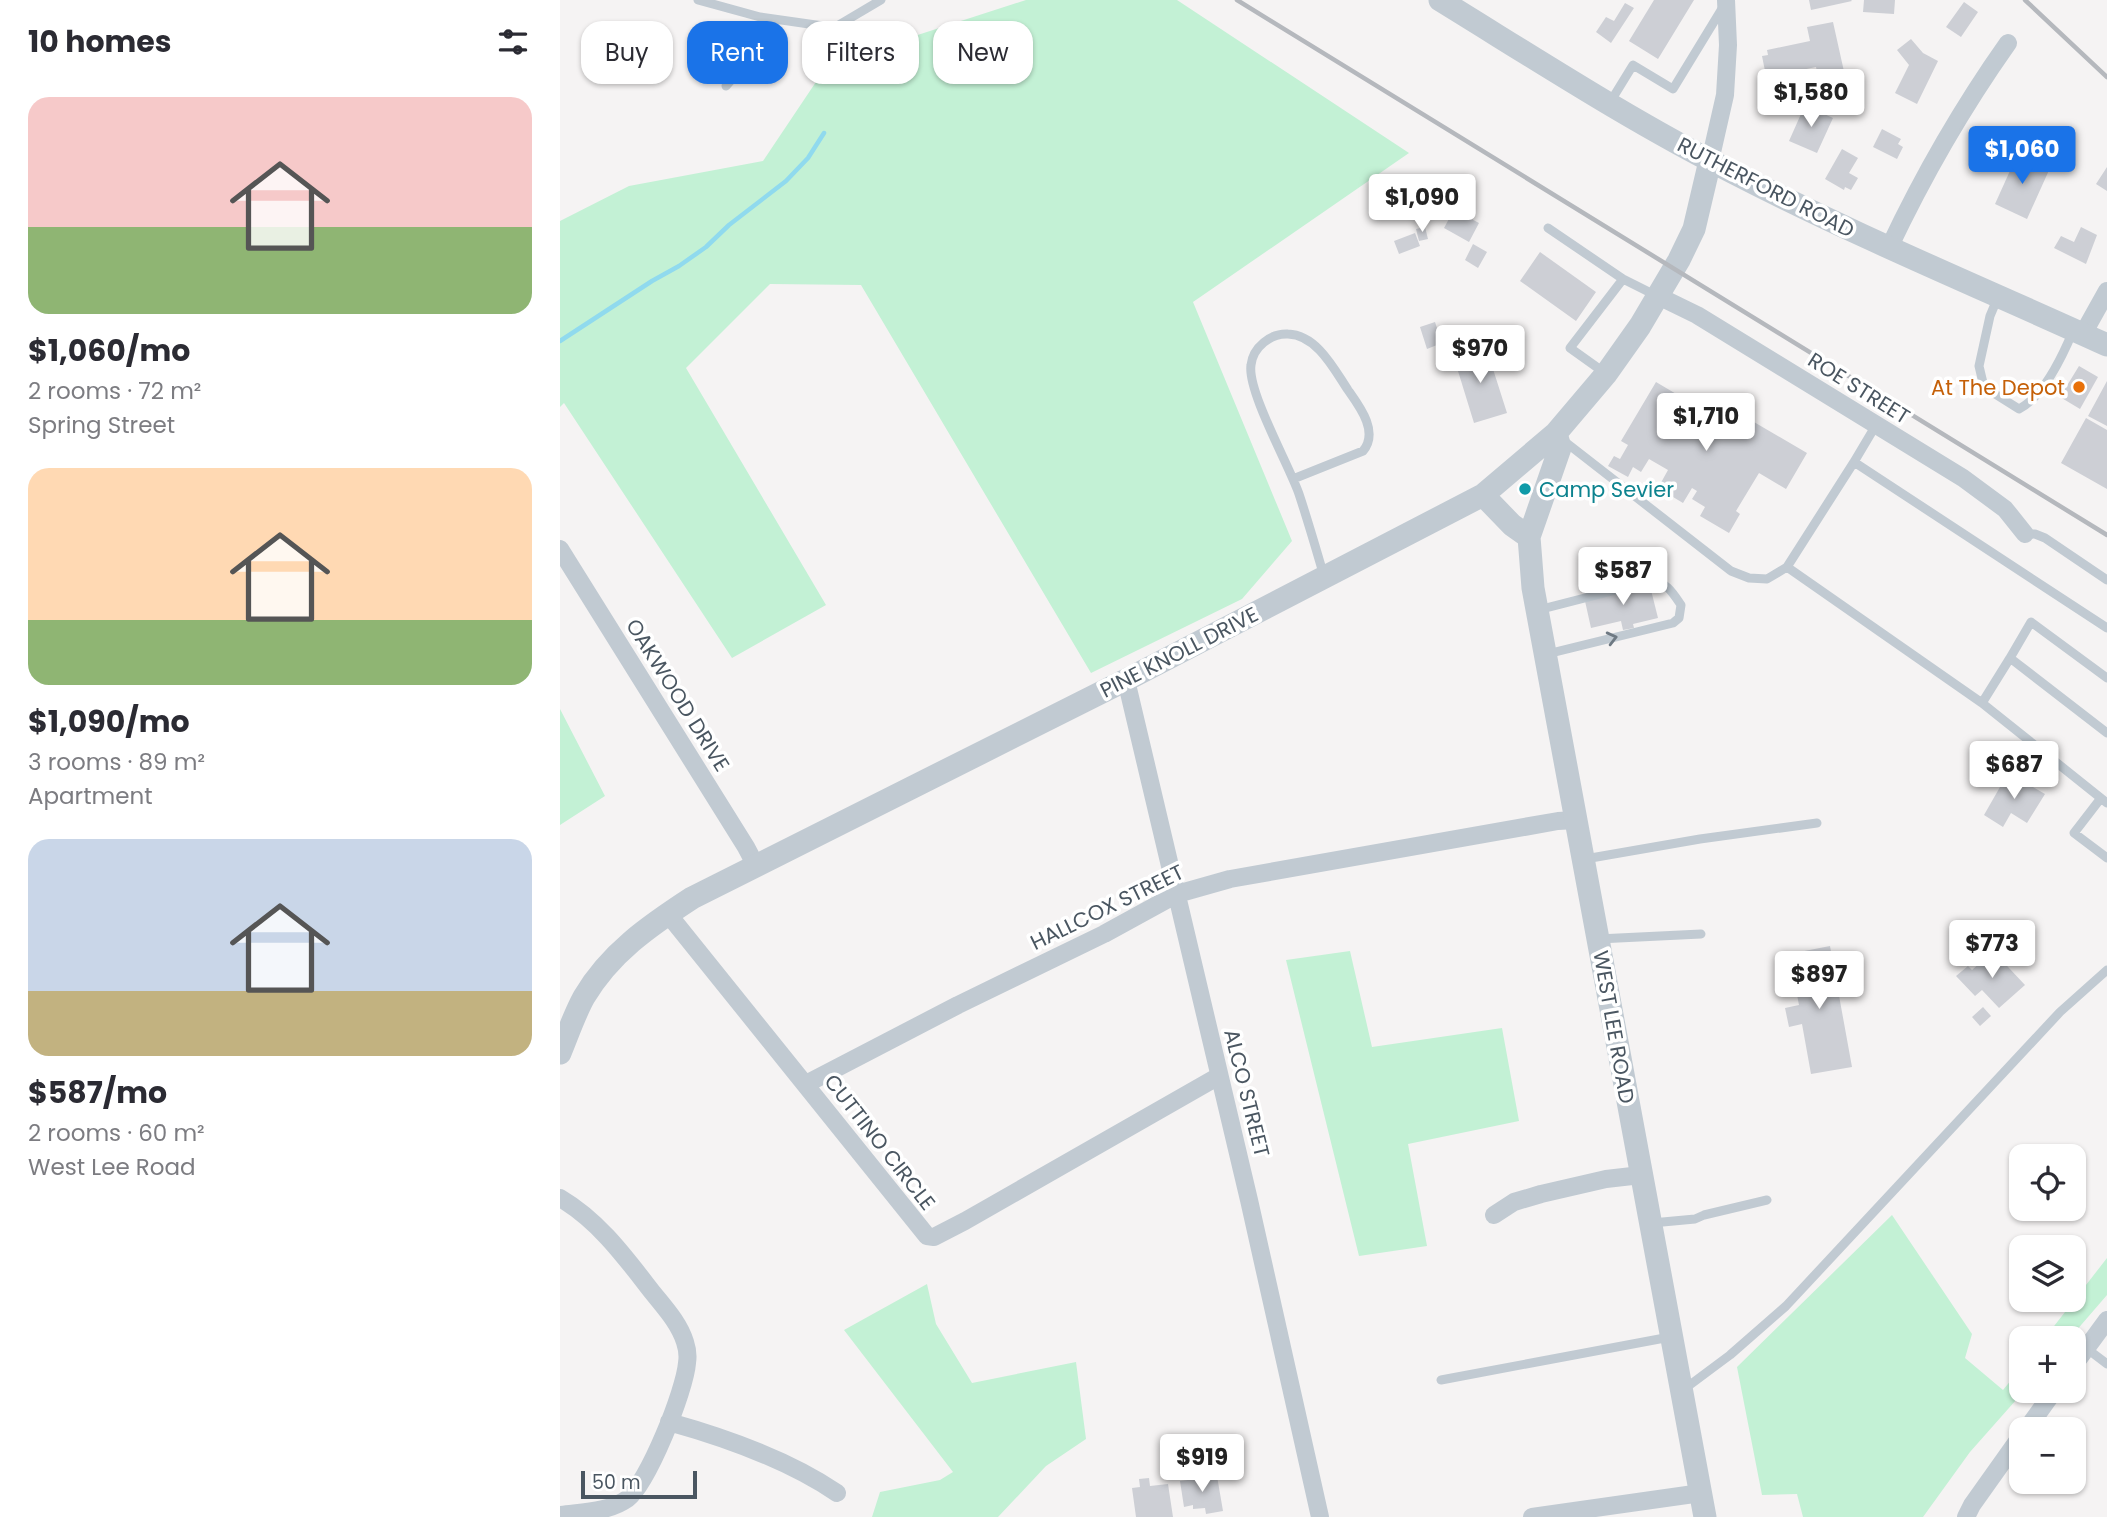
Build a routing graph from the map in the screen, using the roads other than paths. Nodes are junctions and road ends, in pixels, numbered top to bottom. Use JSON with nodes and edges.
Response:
{"nodes":[{"id":1,"x":698,"y":0,"type":"edge"},
{"id":2,"x":881,"y":0,"type":"edge"},
{"id":3,"x":1440,"y":0,"type":"edge"},
{"id":4,"x":1726,"y":1,"type":"edge"},
{"id":5,"x":760,"y":17,"type":"junction"},
{"id":6,"x":2008,"y":43,"type":"dead end"},
{"id":7,"x":726,"y":86,"type":"dead end"},
{"id":8,"x":1609,"y":104,"type":"junction"},
{"id":9,"x":1710,"y":161,"type":"junction"},
{"id":10,"x":1548,"y":228,"type":"dead end"},
{"id":11,"x":1889,"y":248,"type":"junction"},
{"id":12,"x":1623,"y":279,"type":"junction"},
{"id":13,"x":2107,"y":291,"type":"edge"},
{"id":14,"x":1658,"y":296,"type":"junction"},
{"id":15,"x":1998,"y":297,"type":"junction"},
{"id":16,"x":2078,"y":332,"type":"junction"},
{"id":17,"x":2107,"y":345,"type":"edge"},
{"id":18,"x":1606,"y":374,"type":"junction"},
{"id":19,"x":1876,"y":425,"type":"junction"},
{"id":20,"x":1556,"y":433,"type":"junction"},
{"id":21,"x":1854,"y":462,"type":"junction"},
{"id":22,"x":1293,"y":479,"type":"junction"},
{"id":23,"x":1483,"y":495,"type":"junction"},
{"id":24,"x":2025,"y":534,"type":"joint"},
{"id":25,"x":1529,"y":537,"type":"junction"},
{"id":26,"x":560,"y":549,"type":"edge"},
{"id":27,"x":1787,"y":566,"type":"junction"},
{"id":28,"x":1325,"y":578,"type":"junction"},
{"id":29,"x":2107,"y":580,"type":"edge"},
{"id":30,"x":1537,"y":610,"type":"junction"},
{"id":31,"x":2107,"y":628,"type":"edge"},
{"id":32,"x":1546,"y":654,"type":"junction"},
{"id":33,"x":2010,"y":658,"type":"junction"},
{"id":34,"x":2107,"y":678,"type":"edge"},
{"id":35,"x":1126,"y":680,"type":"junction"},
{"id":36,"x":1982,"y":703,"type":"junction"},
{"id":37,"x":2107,"y":733,"type":"edge"},
{"id":38,"x":2104,"y":800,"type":"edge"},
{"id":39,"x":1576,"y":820,"type":"junction"},
{"id":40,"x":1817,"y":822,"type":"dead end"},
{"id":41,"x":2107,"y":858,"type":"edge"},
{"id":42,"x":1584,"y":859,"type":"junction"},
{"id":43,"x":756,"y":866,"type":"junction"},
{"id":44,"x":1177,"y":894,"type":"junction"},
{"id":45,"x":668,"y":914,"type":"junction"},
{"id":46,"x":1701,"y":934,"type":"dead end"},
{"id":47,"x":1598,"y":939,"type":"junction"},
{"id":48,"x":2107,"y":970,"type":"edge"},
{"id":49,"x":560,"y":1053,"type":"edge"},
{"id":50,"x":1219,"y":1076,"type":"junction"},
{"id":51,"x":806,"y":1084,"type":"junction"},
{"id":52,"x":1641,"y":1175,"type":"junction"},
{"id":53,"x":560,"y":1198,"type":"edge"},
{"id":54,"x":1767,"y":1200,"type":"dead end"},
{"id":55,"x":1494,"y":1215,"type":"dead end"},
{"id":56,"x":1650,"y":1223,"type":"junction"},
{"id":57,"x":2107,"y":1320,"type":"edge"},
{"id":58,"x":1671,"y":1336,"type":"junction"},
{"id":59,"x":2086,"y":1348,"type":"joint"},
{"id":60,"x":2107,"y":1364,"type":"edge"},
{"id":61,"x":1441,"y":1380,"type":"dead end"},
{"id":62,"x":1682,"y":1391,"type":"junction"},
{"id":63,"x":668,"y":1422,"type":"junction"},
{"id":64,"x":2009,"y":1453,"type":"edge"},
{"id":65,"x":837,"y":1493,"type":"dead end"},
{"id":66,"x":1701,"y":1493,"type":"junction"},
{"id":67,"x":560,"y":1515,"type":"edge"},
{"id":68,"x":1320,"y":1517,"type":"edge"},
{"id":69,"x":1532,"y":1517,"type":"edge"},
{"id":70,"x":1705,"y":1517,"type":"edge"},
{"id":71,"x":1966,"y":1517,"type":"edge"}],
"edges":[{"from":1,"to":5,"type":"lane"},
{"from":2,"to":5,"type":"lane"},
{"from":3,"to":8,"type":"street","name":"RUTHERFORD ROAD"},
{"from":4,"to":8,"type":"lane"},
{"from":4,"to":9,"type":"street"},
{"from":5,"to":7,"type":"lane"},
{"from":6,"to":11,"type":"street"},
{"from":8,"to":9,"type":"street","name":"RUTHERFORD ROAD"},
{"from":9,"to":11,"type":"street","name":"RUTHERFORD ROAD"},
{"from":9,"to":14,"type":"street","name":"PINE KNOLL DRIVE"},
{"from":10,"to":12,"type":"lane"},
{"from":11,"to":15,"type":"street","name":"RUTHERFORD ROAD"},
{"from":12,"to":14,"type":"lane"},
{"from":12,"to":18,"type":"lane"},
{"from":13,"to":16,"type":"street"},
{"from":14,"to":18,"type":"street","name":"PINE KNOLL DRIVE"},
{"from":14,"to":19,"type":"street","name":"ROE STREET"},
{"from":15,"to":16,"type":"street","name":"RUTHERFORD ROAD"},
{"from":15,"to":16,"type":"lane"},
{"from":16,"to":17,"type":"street","name":"RUTHERFORD ROAD"},
{"from":18,"to":20,"type":"street","name":"PINE KNOLL DRIVE"},
{"from":19,"to":21,"type":"lane"},
{"from":19,"to":24,"type":"street","name":"ROE STREET"},
{"from":20,"to":23,"type":"street","name":"PINE KNOLL DRIVE"},
{"from":20,"to":25,"type":"street","name":"WEST LEE ROAD"},
{"from":20,"to":27,"type":"lane"},
{"from":21,"to":27,"type":"lane"},
{"from":21,"to":31,"type":"lane"},
{"from":22,"to":22,"type":"lane"},
{"from":22,"to":28,"type":"lane"},
{"from":23,"to":25,"type":"street"},
{"from":23,"to":28,"type":"street","name":"PINE KNOLL DRIVE"},
{"from":24,"to":29,"type":"lane"},
{"from":25,"to":30,"type":"street","name":"WEST LEE ROAD"},
{"from":26,"to":43,"type":"street","name":"OAKWOOD DRIVE"},
{"from":27,"to":36,"type":"lane"},
{"from":28,"to":35,"type":"street","name":"PINE KNOLL DRIVE"},
{"from":30,"to":32,"type":"street","name":"WEST LEE ROAD"},
{"from":32,"to":30,"type":"lane","one_way":true},
{"from":32,"to":39,"type":"street","name":"WEST LEE ROAD"},
{"from":33,"to":34,"type":"lane"},
{"from":33,"to":36,"type":"lane"},
{"from":33,"to":37,"type":"lane"},
{"from":35,"to":43,"type":"street","name":"PINE KNOLL DRIVE"},
{"from":35,"to":44,"type":"street","name":"ALCO STREET"},
{"from":36,"to":38,"type":"lane"},
{"from":38,"to":41,"type":"lane"},
{"from":39,"to":42,"type":"street","name":"WEST LEE ROAD"},
{"from":39,"to":44,"type":"street","name":"HALLCOX STREET"},
{"from":40,"to":42,"type":"lane"},
{"from":42,"to":47,"type":"street","name":"WEST LEE ROAD"},
{"from":43,"to":45,"type":"street","name":"PINE KNOLL DRIVE"},
{"from":44,"to":50,"type":"street","name":"ALCO STREET"},
{"from":44,"to":51,"type":"street","name":"HALLCOX STREET"},
{"from":45,"to":49,"type":"street","name":"PINE KNOLL DRIVE"},
{"from":45,"to":51,"type":"street","name":"CUTTINO CIRCLE"},
{"from":46,"to":47,"type":"lane"},
{"from":47,"to":52,"type":"street","name":"WEST LEE ROAD"},
{"from":48,"to":62,"type":"lane"},
{"from":50,"to":51,"type":"street","name":"CUTTINO CIRCLE"},
{"from":50,"to":68,"type":"street","name":"ALCO STREET"},
{"from":52,"to":55,"type":"street"},
{"from":52,"to":56,"type":"street","name":"WEST LEE ROAD"},
{"from":53,"to":63,"type":"street"},
{"from":54,"to":56,"type":"lane"},
{"from":56,"to":58,"type":"street","name":"WEST LEE ROAD"},
{"from":57,"to":59,"type":"street"},
{"from":58,"to":61,"type":"lane"},
{"from":58,"to":62,"type":"street","name":"WEST LEE ROAD"},
{"from":59,"to":60,"type":"lane"},
{"from":62,"to":66,"type":"street","name":"WEST LEE ROAD"},
{"from":63,"to":65,"type":"street"},
{"from":63,"to":67,"type":"street"},
{"from":64,"to":71,"type":"street"},
{"from":66,"to":69,"type":"street"},
{"from":66,"to":70,"type":"street","name":"WEST LEE ROAD"}]}
